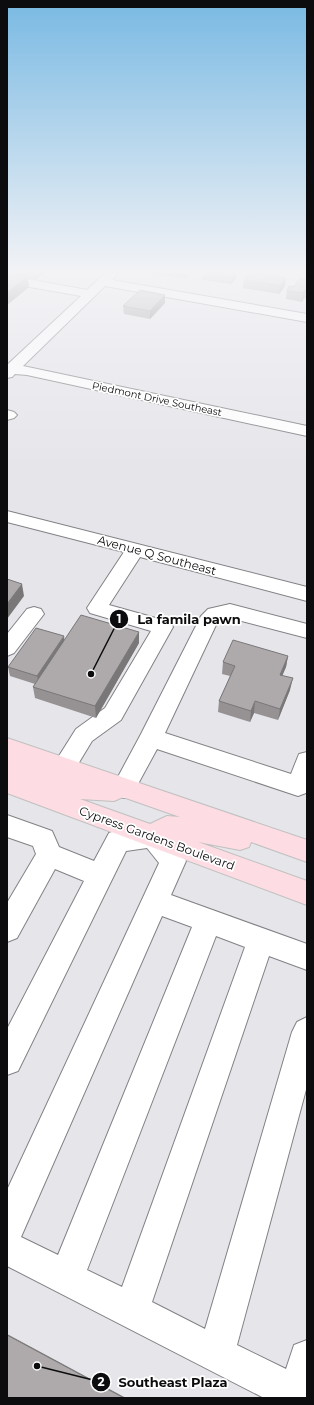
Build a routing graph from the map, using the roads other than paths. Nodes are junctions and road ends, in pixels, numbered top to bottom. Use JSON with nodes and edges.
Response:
{"nodes":[{"id":1,"x":43,"y":339,"type":"edge"},
{"id":2,"x":9,"y":371,"type":"edge"},
{"id":3,"x":307,"y":431,"type":"edge"},
{"id":4,"x":8,"y":517,"type":"edge"},
{"id":5,"x":135,"y":550,"type":"junction"},
{"id":6,"x":307,"y":594,"type":"edge"},
{"id":7,"x":34,"y":614,"type":"dead end"},
{"id":8,"x":307,"y":631,"type":"edge"},
{"id":9,"x":7,"y":648,"type":"edge"},
{"id":10,"x":151,"y":738,"type":"junction"},
{"id":11,"x":7,"y":747,"type":"edge"},
{"id":12,"x":307,"y":761,"type":"edge"},
{"id":13,"x":7,"y":766,"type":"edge"},
{"id":14,"x":64,"y":766,"type":"junction"},
{"id":15,"x":7,"y":783,"type":"edge"},
{"id":16,"x":124,"y":788,"type":"junction"},
{"id":17,"x":8,"y":829,"type":"edge"},
{"id":18,"x":153,"y":836,"type":"junction"},
{"id":19,"x":300,"y":848,"type":"edge"},
{"id":20,"x":49,"y":856,"type":"junction"},
{"id":21,"x":101,"y":876,"type":"junction"},
{"id":22,"x":307,"y":893,"type":"edge"},
{"id":23,"x":155,"y":901,"type":"junction"},
{"id":24,"x":208,"y":920,"type":"junction"},
{"id":25,"x":7,"y":929,"type":"edge"},
{"id":26,"x":261,"y":940,"type":"junction"},
{"id":27,"x":307,"y":956,"type":"edge"},
{"id":28,"x":307,"y":1032,"type":"edge"},
{"id":29,"x":7,"y":1060,"type":"edge"},
{"id":30,"x":7,"y":1228,"type":"edge"},
{"id":31,"x":7,"y":1248,"type":"edge"},
{"id":32,"x":66,"y":1278,"type":"junction"},
{"id":33,"x":131,"y":1311,"type":"junction"},
{"id":34,"x":216,"y":1354,"type":"junction"},
{"id":35,"x":307,"y":1358,"type":"edge"},
{"id":36,"x":301,"y":1397,"type":"edge"}],
"edges":[{"from":1,"to":2,"type":"street"},
{"from":2,"to":3,"type":"street","name":"Piedmont Drive Southeast"},
{"from":4,"to":5,"type":"street","name":"Avenue Q Southeast"},
{"from":5,"to":6,"type":"street","name":"Avenue Q Southeast"},
{"from":5,"to":14,"type":"street"},
{"from":7,"to":9,"type":"street"},
{"from":8,"to":10,"type":"street"},
{"from":10,"to":12,"type":"street"},
{"from":10,"to":16,"type":"street"},
{"from":11,"to":14,"type":"main road"},
{"from":13,"to":16,"type":"main road"},
{"from":14,"to":16,"type":"main road"},
{"from":15,"to":18,"type":"main road","name":"Cypress Gardens Boulevard"},
{"from":16,"to":19,"type":"main road"},
{"from":17,"to":20,"type":"street"},
{"from":18,"to":19,"type":"main road"},
{"from":18,"to":21,"type":"street"},
{"from":18,"to":22,"type":"main road","name":"Cypress Gardens Boulevard"},
{"from":18,"to":23,"type":"street"},
{"from":20,"to":21,"type":"street"},
{"from":20,"to":25,"type":"street"},
{"from":21,"to":29,"type":"street"},
{"from":23,"to":24,"type":"street"},
{"from":23,"to":30,"type":"street"},
{"from":24,"to":26,"type":"street"},
{"from":24,"to":32,"type":"street"},
{"from":26,"to":27,"type":"street"},
{"from":26,"to":33,"type":"street"},
{"from":28,"to":34,"type":"street"},
{"from":31,"to":32,"type":"street"},
{"from":32,"to":33,"type":"street"},
{"from":33,"to":34,"type":"street"},
{"from":34,"to":36,"type":"street"},
{"from":35,"to":36,"type":"street"}]}
